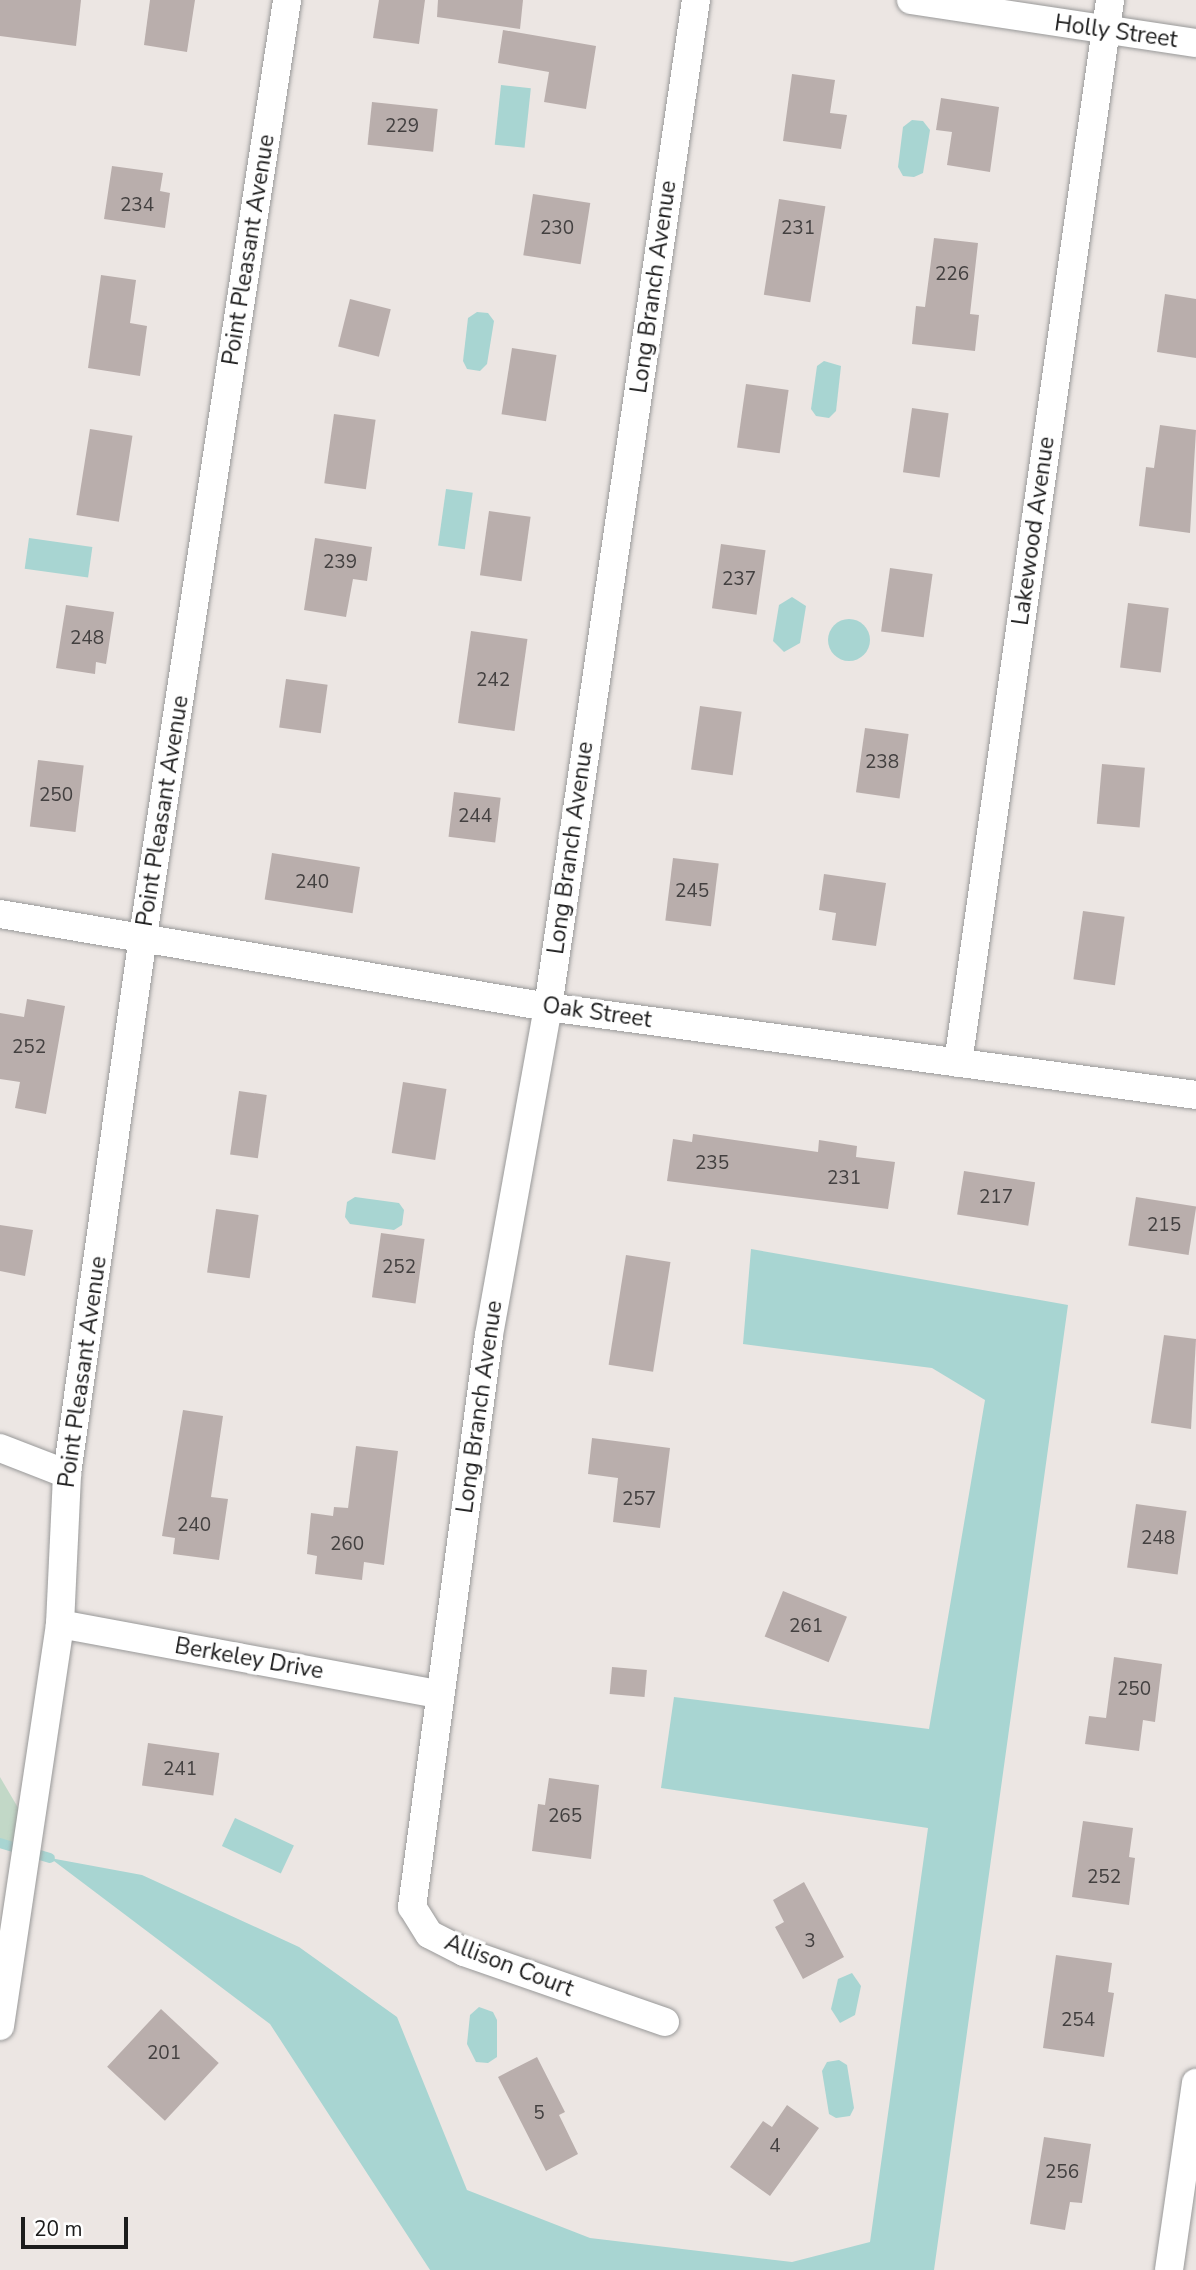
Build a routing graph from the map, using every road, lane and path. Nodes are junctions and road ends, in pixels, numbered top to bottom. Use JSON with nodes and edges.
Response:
{"nodes":[{"id":1,"x":287,"y":0,"type":"edge"},
{"id":2,"x":696,"y":0,"type":"edge"},
{"id":3,"x":911,"y":0,"type":"edge"},
{"id":4,"x":1110,"y":0,"type":"edge"},
{"id":5,"x":1105,"y":31,"type":"junction"},
{"id":6,"x":1196,"y":43,"type":"edge"},
{"id":7,"x":0,"y":914,"type":"edge"},
{"id":8,"x":143,"y":936,"type":"junction"},
{"id":9,"x":548,"y":1007,"type":"junction"},
{"id":10,"x":958,"y":1063,"type":"junction"},
{"id":11,"x":1196,"y":1095,"type":"edge"},
{"id":12,"x":0,"y":1448,"type":"edge"},
{"id":13,"x":67,"y":1474,"type":"junction"},
{"id":14,"x":60,"y":1624,"type":"junction"},
{"id":15,"x":439,"y":1694,"type":"junction"},
{"id":16,"x":665,"y":2022,"type":"dead end"},
{"id":17,"x":0,"y":2026,"type":"edge"},
{"id":18,"x":1196,"y":2083,"type":"edge"},
{"id":19,"x":1169,"y":2270,"type":"edge"}],
"edges":[{"from":1,"to":8,"type":"street","name":"Point Pleasant Avenue"},
{"from":2,"to":9,"type":"street","name":"Long Branch Avenue"},
{"from":3,"to":5,"type":"street","name":"Holly Street"},
{"from":4,"to":5,"type":"street","name":"Lakewood Avenue"},
{"from":5,"to":6,"type":"street","name":"Holly Street"},
{"from":5,"to":10,"type":"street","name":"Lakewood Avenue"},
{"from":7,"to":8,"type":"street","name":"Oak Street"},
{"from":8,"to":9,"type":"street","name":"Oak Street"},
{"from":8,"to":13,"type":"street","name":"Point Pleasant Avenue"},
{"from":9,"to":10,"type":"street","name":"Oak Street"},
{"from":9,"to":15,"type":"street","name":"Long Branch Avenue"},
{"from":10,"to":11,"type":"street","name":"Oak Street"},
{"from":12,"to":13,"type":"street"},
{"from":13,"to":14,"type":"street","name":"Point Pleasant Avenue"},
{"from":14,"to":15,"type":"street","name":"Berkeley Drive"},
{"from":14,"to":17,"type":"street","name":"Point Pleasant Avenue"},
{"from":15,"to":16,"type":"street","name":"Allison Court"},
{"from":18,"to":19,"type":"street"}]}
